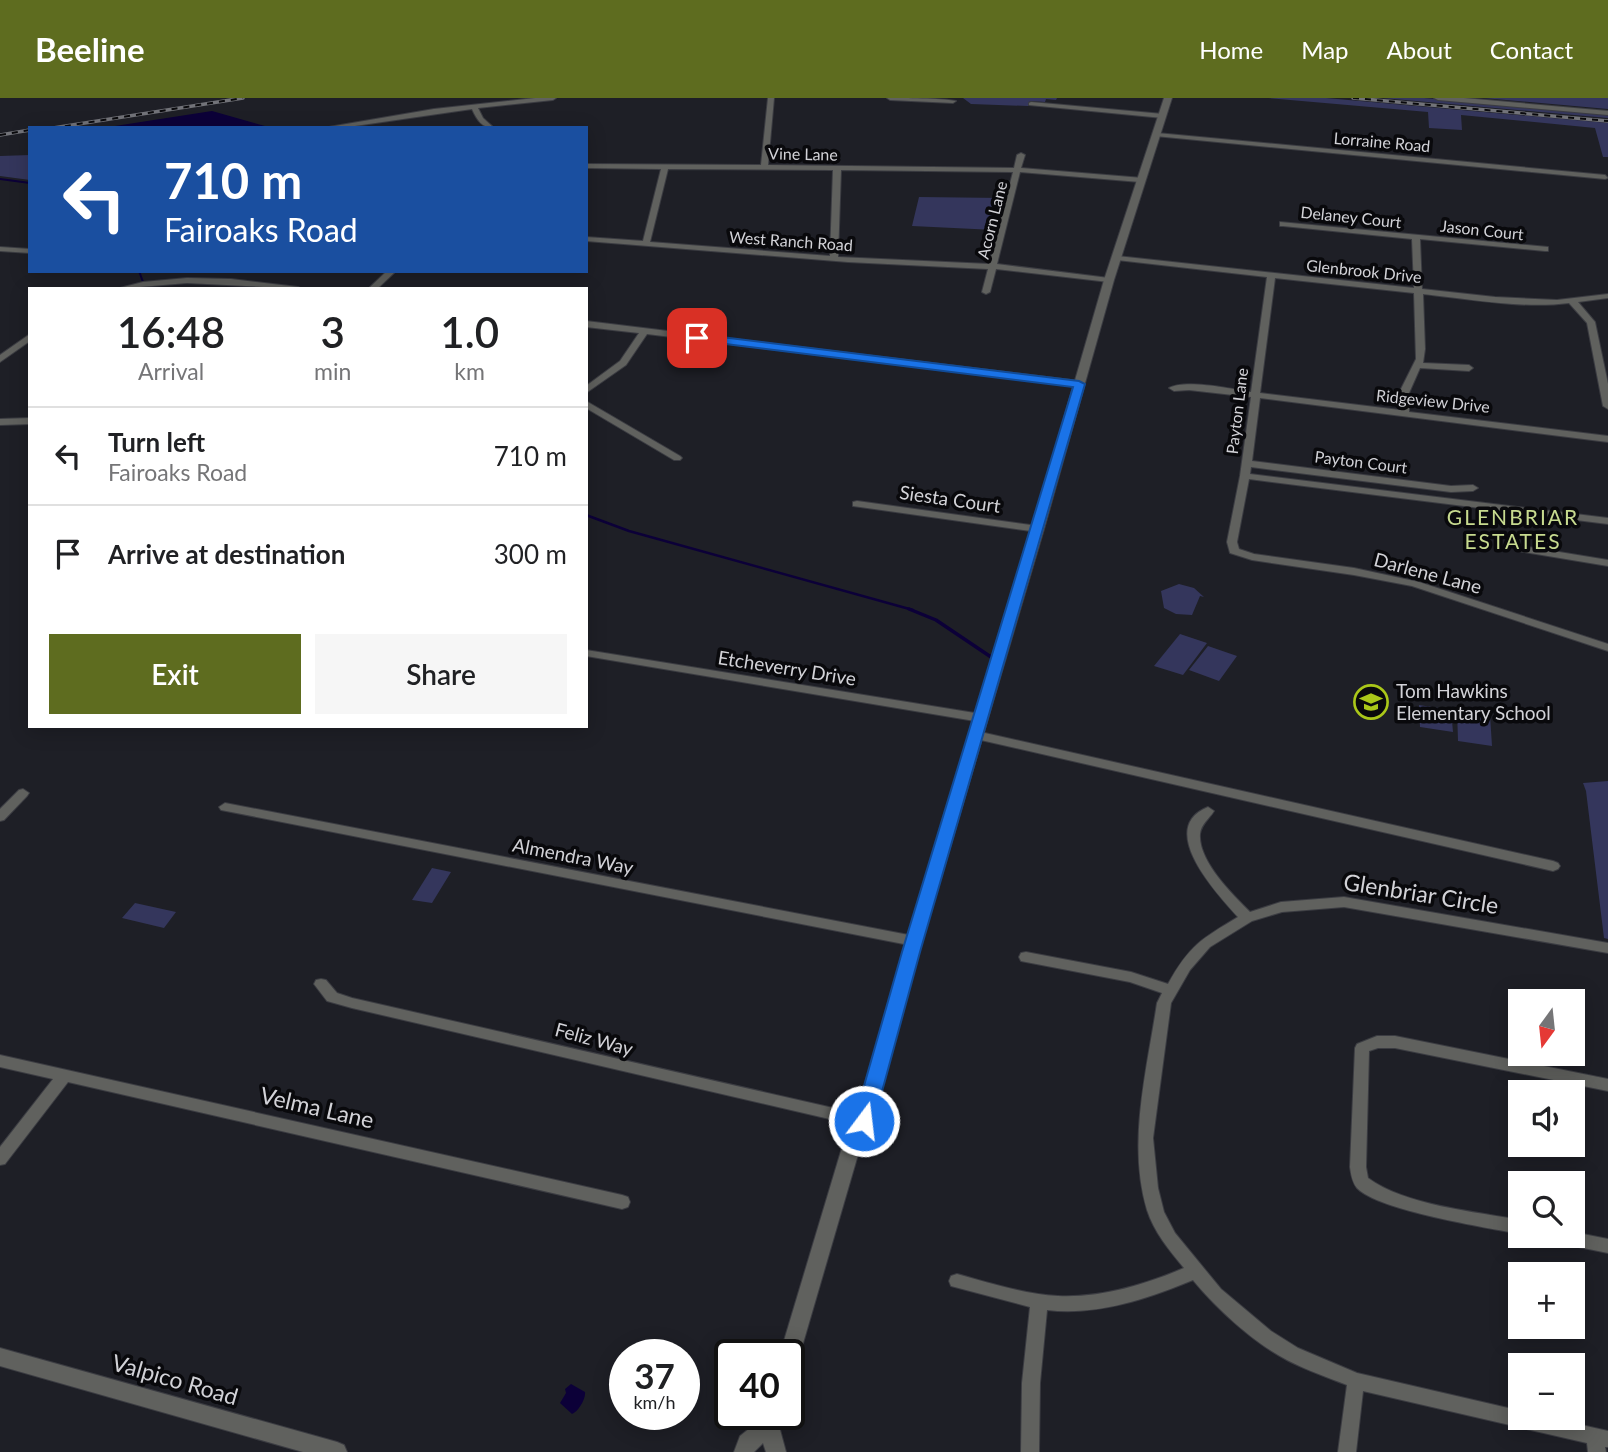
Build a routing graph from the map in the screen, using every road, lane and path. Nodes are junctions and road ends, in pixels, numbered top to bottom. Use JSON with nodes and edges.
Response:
{"nodes":[{"id":1,"x":553,"y":98,"type":"edge"},
{"id":2,"x":771,"y":98,"type":"edge"},
{"id":3,"x":890,"y":98,"type":"edge"},
{"id":4,"x":1168,"y":98,"type":"edge"},
{"id":5,"x":1438,"y":98,"type":"edge"},
{"id":6,"x":953,"y":102,"type":"dead end"},
{"id":7,"x":1031,"y":104,"type":"dead end"},
{"id":8,"x":474,"y":106,"type":"junction"},
{"id":9,"x":1608,"y":113,"type":"edge"},
{"id":10,"x":1163,"y":116,"type":"junction"},
{"id":11,"x":339,"y":126,"type":"edge"},
{"id":12,"x":489,"y":126,"type":"edge"},
{"id":13,"x":1157,"y":135,"type":"junction"},
{"id":14,"x":1021,"y":155,"type":"dead end"},
{"id":15,"x":588,"y":166,"type":"edge"},
{"id":16,"x":665,"y":167,"type":"junction"},
{"id":17,"x":764,"y":167,"type":"junction"},
{"id":18,"x":837,"y":169,"type":"junction"},
{"id":19,"x":1019,"y":170,"type":"junction"},
{"id":20,"x":1076,"y":174,"type":"joint"},
{"id":21,"x":1605,"y":177,"type":"dead end"},
{"id":22,"x":1140,"y":180,"type":"junction"},
{"id":23,"x":1283,"y":224,"type":"dead end"},
{"id":24,"x":1416,"y":238,"type":"junction"},
{"id":25,"x":588,"y":239,"type":"edge"},
{"id":26,"x":646,"y":244,"type":"junction"},
{"id":27,"x":0,"y":249,"type":"edge"},
{"id":28,"x":1545,"y":249,"type":"dead end"},
{"id":29,"x":28,"y":251,"type":"edge"},
{"id":30,"x":834,"y":258,"type":"junction"},
{"id":31,"x":1117,"y":258,"type":"junction"},
{"id":32,"x":994,"y":267,"type":"junction"},
{"id":33,"x":390,"y":273,"type":"edge"},
{"id":34,"x":1058,"y":274,"type":"joint"},
{"id":35,"x":208,"y":275,"type":"edge"},
{"id":36,"x":1271,"y":275,"type":"junction"},
{"id":37,"x":1109,"y":280,"type":"junction"},
{"id":38,"x":131,"y":287,"type":"edge"},
{"id":39,"x":285,"y":287,"type":"edge"},
{"id":40,"x":374,"y":287,"type":"edge"},
{"id":41,"x":1417,"y":291,"type":"junction"},
{"id":42,"x":986,"y":292,"type":"dead end"},
{"id":43,"x":1608,"y":296,"type":"edge"},
{"id":44,"x":1572,"y":301,"type":"junction"},
{"id":45,"x":588,"y":324,"type":"edge"},
{"id":46,"x":645,"y":331,"type":"junction"},
{"id":47,"x":28,"y":338,"type":"edge"},
{"id":48,"x":0,"y":359,"type":"edge"},
{"id":49,"x":1418,"y":365,"type":"junction"},
{"id":50,"x":1469,"y":368,"type":"dead end"},
{"id":51,"x":1605,"y":373,"type":"edge"},
{"id":52,"x":1079,"y":384,"type":"junction"},
{"id":53,"x":1174,"y":388,"type":"dead end"},
{"id":54,"x":588,"y":389,"type":"edge"},
{"id":55,"x":1254,"y":396,"type":"junction"},
{"id":56,"x":588,"y":405,"type":"edge"},
{"id":57,"x":1608,"y":407,"type":"edge"},
{"id":58,"x":1405,"y":414,"type":"junction"},
{"id":59,"x":28,"y":421,"type":"edge"},
{"id":60,"x":0,"y":422,"type":"edge"},
{"id":61,"x":1608,"y":439,"type":"edge"},
{"id":62,"x":677,"y":458,"type":"dead end"},
{"id":63,"x":1247,"y":463,"type":"junction"},
{"id":64,"x":1245,"y":476,"type":"junction"},
{"id":65,"x":1473,"y":488,"type":"dead end"},
{"id":66,"x":857,"y":503,"type":"dead end"},
{"id":67,"x":1608,"y":521,"type":"edge"},
{"id":68,"x":1038,"y":529,"type":"junction"},
{"id":69,"x":1522,"y":549,"type":"dead end"},
{"id":70,"x":1234,"y":551,"type":"joint"},
{"id":71,"x":1608,"y":563,"type":"edge"},
{"id":72,"x":1608,"y":648,"type":"edge"},
{"id":73,"x":588,"y":653,"type":"edge"},
{"id":74,"x":981,"y":718,"type":"junction"},
{"id":75,"x":976,"y":735,"type":"junction"},
{"id":76,"x":23,"y":793,"type":"dead end"},
{"id":77,"x":225,"y":807,"type":"dead end"},
{"id":78,"x":1208,"y":811,"type":"dead end"},
{"id":79,"x":0,"y":817,"type":"edge"},
{"id":80,"x":1553,"y":866,"type":"dead end"},
{"id":81,"x":1247,"y":918,"type":"junction"},
{"id":82,"x":914,"y":942,"type":"junction"},
{"id":83,"x":1608,"y":948,"type":"edge"},
{"id":84,"x":1026,"y":957,"type":"dead end"},
{"id":85,"x":321,"y":984,"type":"dead end"},
{"id":86,"x":1172,"y":991,"type":"junction"},
{"id":87,"x":0,"y":1060,"type":"edge"},
{"id":88,"x":65,"y":1075,"type":"junction"},
{"id":89,"x":1608,"y":1085,"type":"edge"},
{"id":90,"x":864,"y":1121,"type":"junction"},
{"id":91,"x":0,"y":1159,"type":"edge"},
{"id":92,"x":622,"y":1202,"type":"dead end"},
{"id":93,"x":1508,"y":1224,"type":"edge"},
{"id":94,"x":1585,"y":1241,"type":"edge"},
{"id":95,"x":1608,"y":1246,"type":"edge"},
{"id":96,"x":1196,"y":1271,"type":"junction"},
{"id":97,"x":957,"y":1281,"type":"dead end"},
{"id":98,"x":1039,"y":1301,"type":"junction"},
{"id":99,"x":794,"y":1339,"type":"edge"},
{"id":100,"x":0,"y":1357,"type":"edge"},
{"id":101,"x":1356,"y":1381,"type":"junction"},
{"id":102,"x":761,"y":1430,"type":"edge"},
{"id":103,"x":773,"y":1430,"type":"edge"},
{"id":104,"x":1600,"y":1442,"type":"edge"},
{"id":105,"x":337,"y":1452,"type":"edge"},
{"id":106,"x":744,"y":1452,"type":"edge"},
{"id":107,"x":776,"y":1452,"type":"edge"},
{"id":108,"x":1030,"y":1452,"type":"edge"},
{"id":109,"x":1348,"y":1452,"type":"edge"}],
"edges":[{"from":1,"to":8,"type":"street"},
{"from":2,"to":17,"type":"street"},
{"from":3,"to":6,"type":"street"},
{"from":4,"to":10,"type":"street"},
{"from":5,"to":9,"type":"street"},
{"from":7,"to":10,"type":"street"},
{"from":8,"to":11,"type":"street"},
{"from":8,"to":12,"type":"street"},
{"from":10,"to":13,"type":"street"},
{"from":13,"to":21,"type":"street","name":"Lorraine Road"},
{"from":13,"to":22,"type":"street"},
{"from":14,"to":19,"type":"street","name":"Acorn Lane"},
{"from":15,"to":16,"type":"street","name":"Vine Lane"},
{"from":16,"to":17,"type":"street","name":"Vine Lane"},
{"from":16,"to":26,"type":"street"},
{"from":17,"to":18,"type":"street","name":"Vine Lane"},
{"from":18,"to":19,"type":"street","name":"Vine Lane"},
{"from":18,"to":30,"type":"street"},
{"from":19,"to":20,"type":"street","name":"Vine Lane"},
{"from":19,"to":32,"type":"street","name":"Acorn Lane"},
{"from":20,"to":22,"type":"street","name":"Vine Lane"},
{"from":22,"to":31,"type":"street"},
{"from":23,"to":24,"type":"street","name":"Delaney Court"},
{"from":24,"to":28,"type":"street","name":"Jason Court"},
{"from":24,"to":41,"type":"street"},
{"from":25,"to":26,"type":"street","name":"West Ranch Road"},
{"from":26,"to":30,"type":"street","name":"West Ranch Road"},
{"from":27,"to":29,"type":"street"},
{"from":30,"to":32,"type":"street","name":"West Ranch Road"},
{"from":31,"to":36,"type":"street","name":"Glenbrook Drive"},
{"from":31,"to":37,"type":"street"},
{"from":32,"to":34,"type":"street","name":"West Ranch Road"},
{"from":32,"to":42,"type":"street","name":"Acorn Lane"},
{"from":33,"to":40,"type":"street"},
{"from":34,"to":37,"type":"street","name":"West Ranch Road"},
{"from":35,"to":38,"type":"street"},
{"from":35,"to":39,"type":"street"},
{"from":36,"to":41,"type":"street","name":"Glenbrook Drive"},
{"from":36,"to":55,"type":"street","name":"Payton Lane"},
{"from":37,"to":52,"type":"street"},
{"from":41,"to":44,"type":"street","name":"Glenbrook Drive"},
{"from":41,"to":49,"type":"street"},
{"from":43,"to":44,"type":"street","name":"Glenbrook Drive"},
{"from":44,"to":51,"type":"street"},
{"from":45,"to":46,"type":"street"},
{"from":46,"to":52,"type":"street"},
{"from":46,"to":54,"type":"street"},
{"from":47,"to":48,"type":"street"},
{"from":49,"to":50,"type":"street"},
{"from":49,"to":58,"type":"street"},
{"from":51,"to":57,"type":"street"},
{"from":52,"to":68,"type":"street"},
{"from":53,"to":55,"type":"street","name":"Ridgeview Drive"},
{"from":55,"to":58,"type":"street","name":"Ridgeview Drive"},
{"from":55,"to":63,"type":"street","name":"Payton Lane"},
{"from":56,"to":62,"type":"street"},
{"from":58,"to":61,"type":"street","name":"Ridgeview Drive"},
{"from":59,"to":60,"type":"street"},
{"from":63,"to":64,"type":"street","name":"Payton Lane"},
{"from":63,"to":65,"type":"street","name":"Payton Court"},
{"from":64,"to":67,"type":"street"},
{"from":64,"to":70,"type":"street","name":"Payton Lane"},
{"from":66,"to":68,"type":"street","name":"Siesta Court"},
{"from":68,"to":74,"type":"street"},
{"from":69,"to":71,"type":"street"},
{"from":70,"to":72,"type":"street","name":"Darlene Lane"},
{"from":73,"to":74,"type":"street","name":"Etcheverry Drive"},
{"from":74,"to":75,"type":"street"},
{"from":75,"to":80,"type":"street"},
{"from":75,"to":82,"type":"street"},
{"from":76,"to":79,"type":"street"},
{"from":77,"to":82,"type":"street","name":"Almendra Way"},
{"from":78,"to":81,"type":"street"},
{"from":81,"to":83,"type":"street","name":"Glenbriar Circle"},
{"from":81,"to":86,"type":"street","name":"Glenbriar Circle"},
{"from":82,"to":90,"type":"street"},
{"from":84,"to":86,"type":"street"},
{"from":85,"to":90,"type":"street","name":"Feliz Way"},
{"from":86,"to":96,"type":"street","name":"Glenbriar Circle"},
{"from":87,"to":88,"type":"street","name":"Velma Lane"},
{"from":88,"to":91,"type":"street"},
{"from":88,"to":92,"type":"street","name":"Velma Lane"},
{"from":89,"to":93,"type":"street"},
{"from":90,"to":99,"type":"street"},
{"from":94,"to":95,"type":"street"},
{"from":96,"to":98,"type":"street"},
{"from":96,"to":101,"type":"street","name":"Glenbriar Circle"},
{"from":97,"to":98,"type":"street"},
{"from":98,"to":108,"type":"street"},
{"from":100,"to":105,"type":"street","name":"Valpico Road"},
{"from":101,"to":104,"type":"street","name":"Glenbriar Circle"},
{"from":101,"to":109,"type":"street"},
{"from":102,"to":106,"type":"street"},
{"from":103,"to":107,"type":"street"}]}
